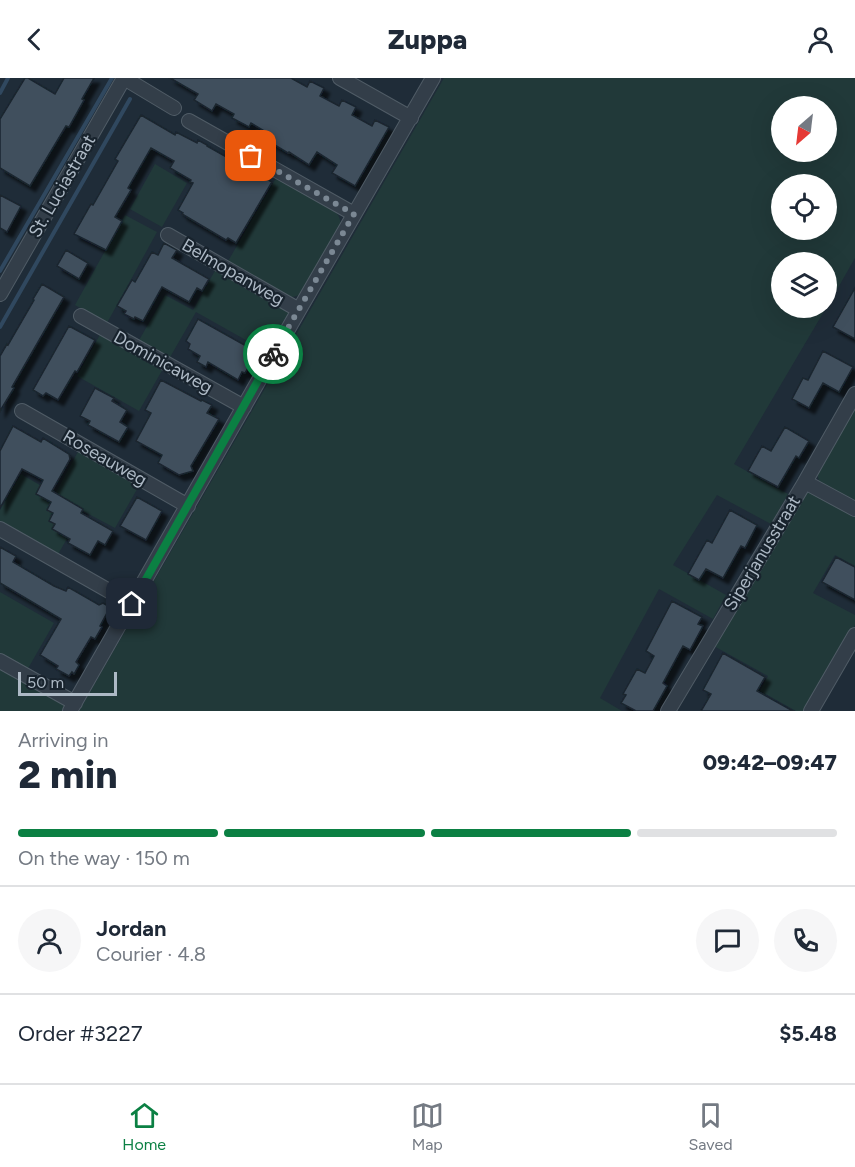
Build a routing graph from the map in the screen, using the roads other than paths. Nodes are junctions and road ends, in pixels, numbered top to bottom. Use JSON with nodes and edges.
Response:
{"nodes":[{"id":1,"x":124,"y":78,"type":"edge"},
{"id":2,"x":340,"y":78,"type":"edge"},
{"id":3,"x":433,"y":78,"type":"edge"},
{"id":4,"x":174,"y":108,"type":"dead end"},
{"id":5,"x":411,"y":118,"type":"junction"},
{"id":6,"x":189,"y":120,"type":"dead end"},
{"id":7,"x":354,"y":214,"type":"junction"},
{"id":8,"x":168,"y":235,"type":"dead end"},
{"id":9,"x":0,"y":294,"type":"edge"},
{"id":10,"x":299,"y":310,"type":"junction"},
{"id":11,"x":81,"y":316,"type":"dead end"},
{"id":12,"x":855,"y":394,"type":"edge"},
{"id":13,"x":244,"y":407,"type":"junction"},
{"id":14,"x":22,"y":411,"type":"dead end"},
{"id":15,"x":805,"y":482,"type":"junction"},
{"id":16,"x":188,"y":506,"type":"junction"},
{"id":17,"x":855,"y":509,"type":"edge"},
{"id":18,"x":0,"y":529,"type":"edge"},
{"id":19,"x":132,"y":604,"type":"junction"},
{"id":20,"x":855,"y":635,"type":"edge"},
{"id":21,"x":0,"y":661,"type":"edge"},
{"id":22,"x":73,"y":707,"type":"edge"},
{"id":23,"x":668,"y":711,"type":"edge"},
{"id":24,"x":811,"y":711,"type":"edge"}],
"edges":[{"from":1,"to":4,"type":"street"},
{"from":1,"to":9,"type":"street","name":"St. Luciastraat"},
{"from":2,"to":5,"type":"street"},
{"from":3,"to":5,"type":"street"},
{"from":5,"to":7,"type":"street"},
{"from":6,"to":7,"type":"street"},
{"from":7,"to":10,"type":"street"},
{"from":8,"to":10,"type":"street","name":"Belmopanweg"},
{"from":10,"to":13,"type":"street"},
{"from":11,"to":13,"type":"street","name":"Dominicaweg"},
{"from":12,"to":15,"type":"street","name":"Siperjanusstraat"},
{"from":13,"to":16,"type":"street"},
{"from":14,"to":16,"type":"street","name":"Roseauweg"},
{"from":15,"to":17,"type":"street"},
{"from":15,"to":23,"type":"street","name":"Siperjanusstraat"},
{"from":16,"to":19,"type":"street"},
{"from":18,"to":19,"type":"street"},
{"from":19,"to":22,"type":"street"},
{"from":20,"to":24,"type":"street"},
{"from":21,"to":22,"type":"street"}]}
